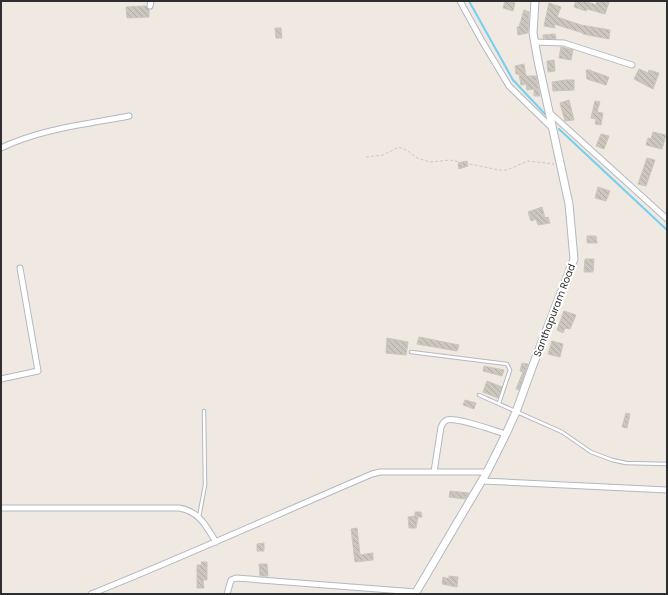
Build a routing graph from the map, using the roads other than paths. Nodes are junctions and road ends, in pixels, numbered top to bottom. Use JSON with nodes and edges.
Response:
{"nodes":[{"id":1,"x":460,"y":1,"type":"edge"},
{"id":2,"x":535,"y":1,"type":"edge"},
{"id":3,"x":534,"y":42,"type":"junction"},
{"id":4,"x":632,"y":65,"type":"dead end"},
{"id":5,"x":548,"y":111,"type":"junction"},
{"id":6,"x":129,"y":116,"type":"dead end"},
{"id":7,"x":553,"y":130,"type":"junction"},
{"id":8,"x":1,"y":148,"type":"edge"},
{"id":9,"x":667,"y":219,"type":"edge"},
{"id":10,"x":20,"y":268,"type":"dead end"},
{"id":11,"x":412,"y":352,"type":"dead end"},
{"id":12,"x":1,"y":379,"type":"edge"},
{"id":13,"x":479,"y":395,"type":"dead end"},
{"id":14,"x":499,"y":403,"type":"junction"},
{"id":15,"x":204,"y":411,"type":"dead end"},
{"id":16,"x":516,"y":412,"type":"junction"},
{"id":17,"x":506,"y":434,"type":"junction"},
{"id":18,"x":667,"y":464,"type":"edge"},
{"id":19,"x":434,"y":472,"type":"junction"},
{"id":20,"x":485,"y":476,"type":"junction"},
{"id":21,"x":667,"y":490,"type":"edge"},
{"id":22,"x":1,"y":508,"type":"edge"},
{"id":23,"x":199,"y":517,"type":"junction"},
{"id":24,"x":216,"y":542,"type":"junction"},
{"id":25,"x":415,"y":593,"type":"edge"},
{"id":26,"x":91,"y":594,"type":"edge"},
{"id":27,"x":227,"y":594,"type":"edge"}],
"edges":[{"from":1,"to":7,"type":"street"},
{"from":2,"to":3,"type":"main road","name":"Santhapuram Road"},
{"from":3,"to":4,"type":"street"},
{"from":3,"to":5,"type":"main road","name":"Santhapuram Road"},
{"from":5,"to":7,"type":"main road","name":"Santhapuram Road"},
{"from":5,"to":9,"type":"street"},
{"from":6,"to":8,"type":"street"},
{"from":7,"to":16,"type":"main road","name":"Santhapuram Road"},
{"from":10,"to":12,"type":"street"},
{"from":11,"to":14,"type":"lane"},
{"from":13,"to":14,"type":"lane"},
{"from":14,"to":16,"type":"lane"},
{"from":15,"to":23,"type":"lane"},
{"from":16,"to":17,"type":"main road","name":"Santhapuram Road"},
{"from":16,"to":18,"type":"lane"},
{"from":17,"to":19,"type":"street"},
{"from":17,"to":20,"type":"main road","name":"Santhapuram Road"},
{"from":19,"to":20,"type":"street"},
{"from":19,"to":24,"type":"street"},
{"from":20,"to":21,"type":"street"},
{"from":20,"to":25,"type":"main road","name":"Santhapuram Road"},
{"from":22,"to":23,"type":"street"},
{"from":23,"to":24,"type":"street"},
{"from":24,"to":26,"type":"street"},
{"from":25,"to":27,"type":"street"}]}
